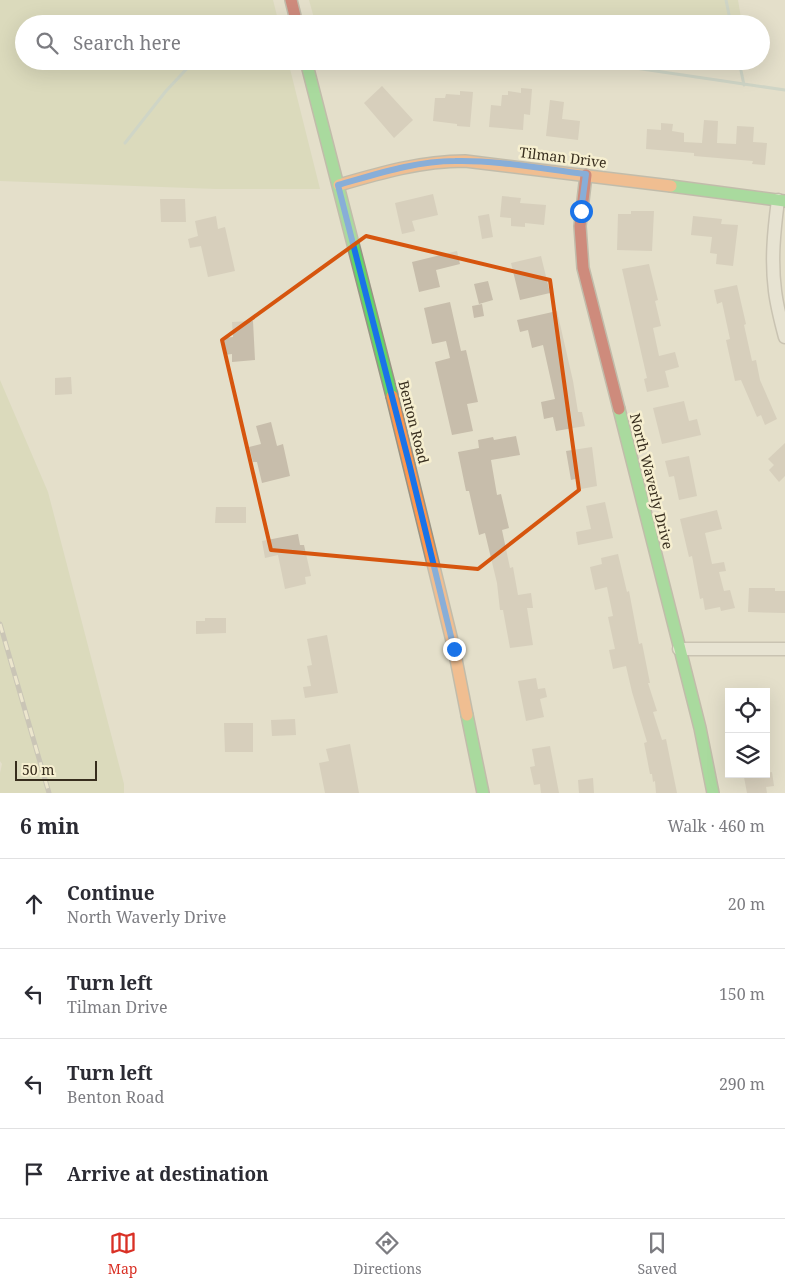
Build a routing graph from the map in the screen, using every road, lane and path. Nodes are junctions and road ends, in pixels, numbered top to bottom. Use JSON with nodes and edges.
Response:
{"nodes":[{"id":1,"x":291,"y":0,"type":"edge"},
{"id":2,"x":295,"y":15,"type":"edge"},
{"id":3,"x":308,"y":70,"type":"edge"},
{"id":4,"x":586,"y":174,"type":"junction"},
{"id":5,"x":338,"y":185,"type":"junction"},
{"id":6,"x":781,"y":201,"type":"edge"},
{"id":7,"x":785,"y":338,"type":"edge"},
{"id":8,"x":680,"y":649,"type":"junction"},
{"id":9,"x":785,"y":649,"type":"edge"},
{"id":10,"x":483,"y":793,"type":"edge"},
{"id":11,"x":713,"y":793,"type":"edge"}],
"edges":[{"from":1,"to":2,"type":"street"},
{"from":3,"to":5,"type":"street","name":"Benton Road"},
{"from":4,"to":5,"type":"street","name":"Tilman Drive"},
{"from":4,"to":6,"type":"street","name":"Tilman Drive"},
{"from":4,"to":8,"type":"street","name":"North Waverly Drive"},
{"from":5,"to":10,"type":"street","name":"Benton Road"},
{"from":6,"to":7,"type":"street"},
{"from":8,"to":9,"type":"street"},
{"from":8,"to":11,"type":"street","name":"North Waverly Drive"}]}
